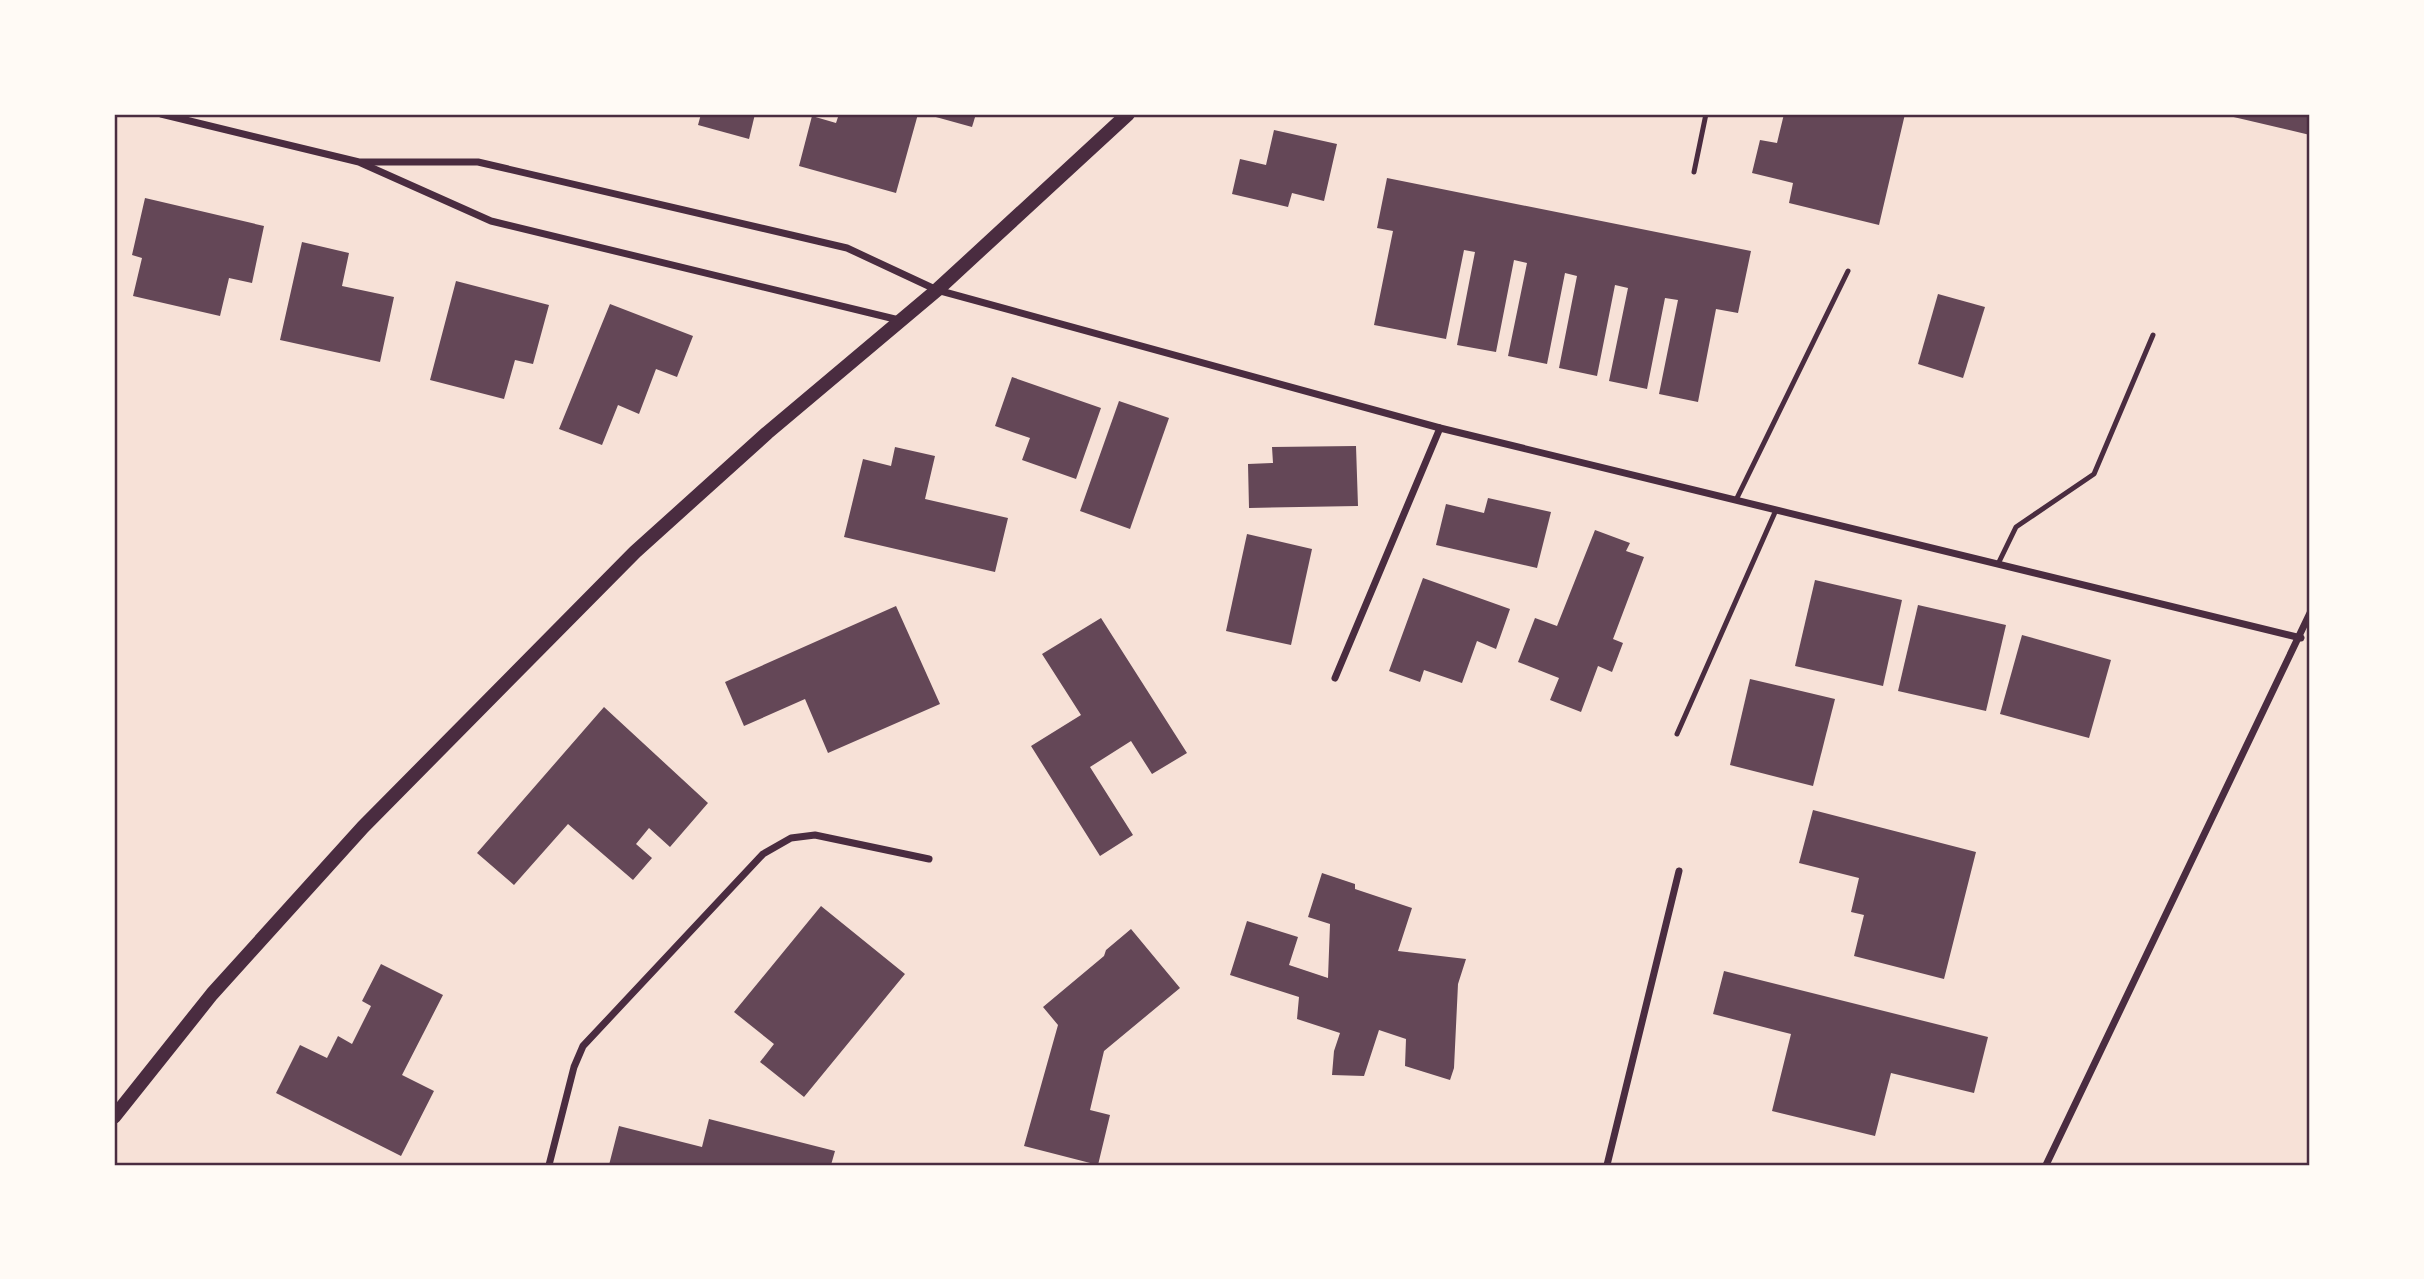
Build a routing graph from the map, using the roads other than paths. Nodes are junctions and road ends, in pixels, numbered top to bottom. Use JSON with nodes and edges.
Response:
{"nodes":[{"id":1,"x":161,"y":114,"type":"edge"},
{"id":2,"x":1128,"y":114,"type":"edge"},
{"id":3,"x":1706,"y":114,"type":"edge"},
{"id":4,"x":359,"y":162,"type":"junction"},
{"id":5,"x":1694,"y":172,"type":"dead end"},
{"id":6,"x":1848,"y":271,"type":"dead end"},
{"id":7,"x":937,"y":290,"type":"junction"},
{"id":8,"x":900,"y":321,"type":"junction"},
{"id":9,"x":2153,"y":335,"type":"dead end"},
{"id":10,"x":1440,"y":428,"type":"junction"},
{"id":11,"x":1736,"y":500,"type":"junction"},
{"id":12,"x":1776,"y":510,"type":"junction"},
{"id":13,"x":1998,"y":564,"type":"junction"},
{"id":14,"x":2310,"y":613,"type":"edge"},
{"id":15,"x":2301,"y":638,"type":"junction"},
{"id":16,"x":1335,"y":678,"type":"dead end"},
{"id":17,"x":1677,"y":734,"type":"dead end"},
{"id":18,"x":929,"y":859,"type":"dead end"},
{"id":19,"x":1679,"y":871,"type":"dead end"},
{"id":20,"x":114,"y":1117,"type":"edge"},
{"id":21,"x":550,"y":1165,"type":"edge"},
{"id":22,"x":1608,"y":1165,"type":"edge"},
{"id":23,"x":2046,"y":1165,"type":"edge"}],
"edges":[{"from":1,"to":4,"type":"street"},
{"from":2,"to":7,"type":"main road"},
{"from":3,"to":5,"type":"lane"},
{"from":4,"to":7,"type":"street"},
{"from":4,"to":8,"type":"street"},
{"from":6,"to":11,"type":"lane"},
{"from":7,"to":8,"type":"main road"},
{"from":7,"to":10,"type":"street"},
{"from":8,"to":20,"type":"main road"},
{"from":9,"to":13,"type":"lane"},
{"from":10,"to":11,"type":"street"},
{"from":10,"to":16,"type":"street"},
{"from":11,"to":12,"type":"street"},
{"from":12,"to":13,"type":"street"},
{"from":12,"to":17,"type":"lane"},
{"from":13,"to":15,"type":"street"},
{"from":14,"to":15,"type":"street"},
{"from":15,"to":23,"type":"street"},
{"from":18,"to":21,"type":"street"},
{"from":19,"to":22,"type":"street"}]}
